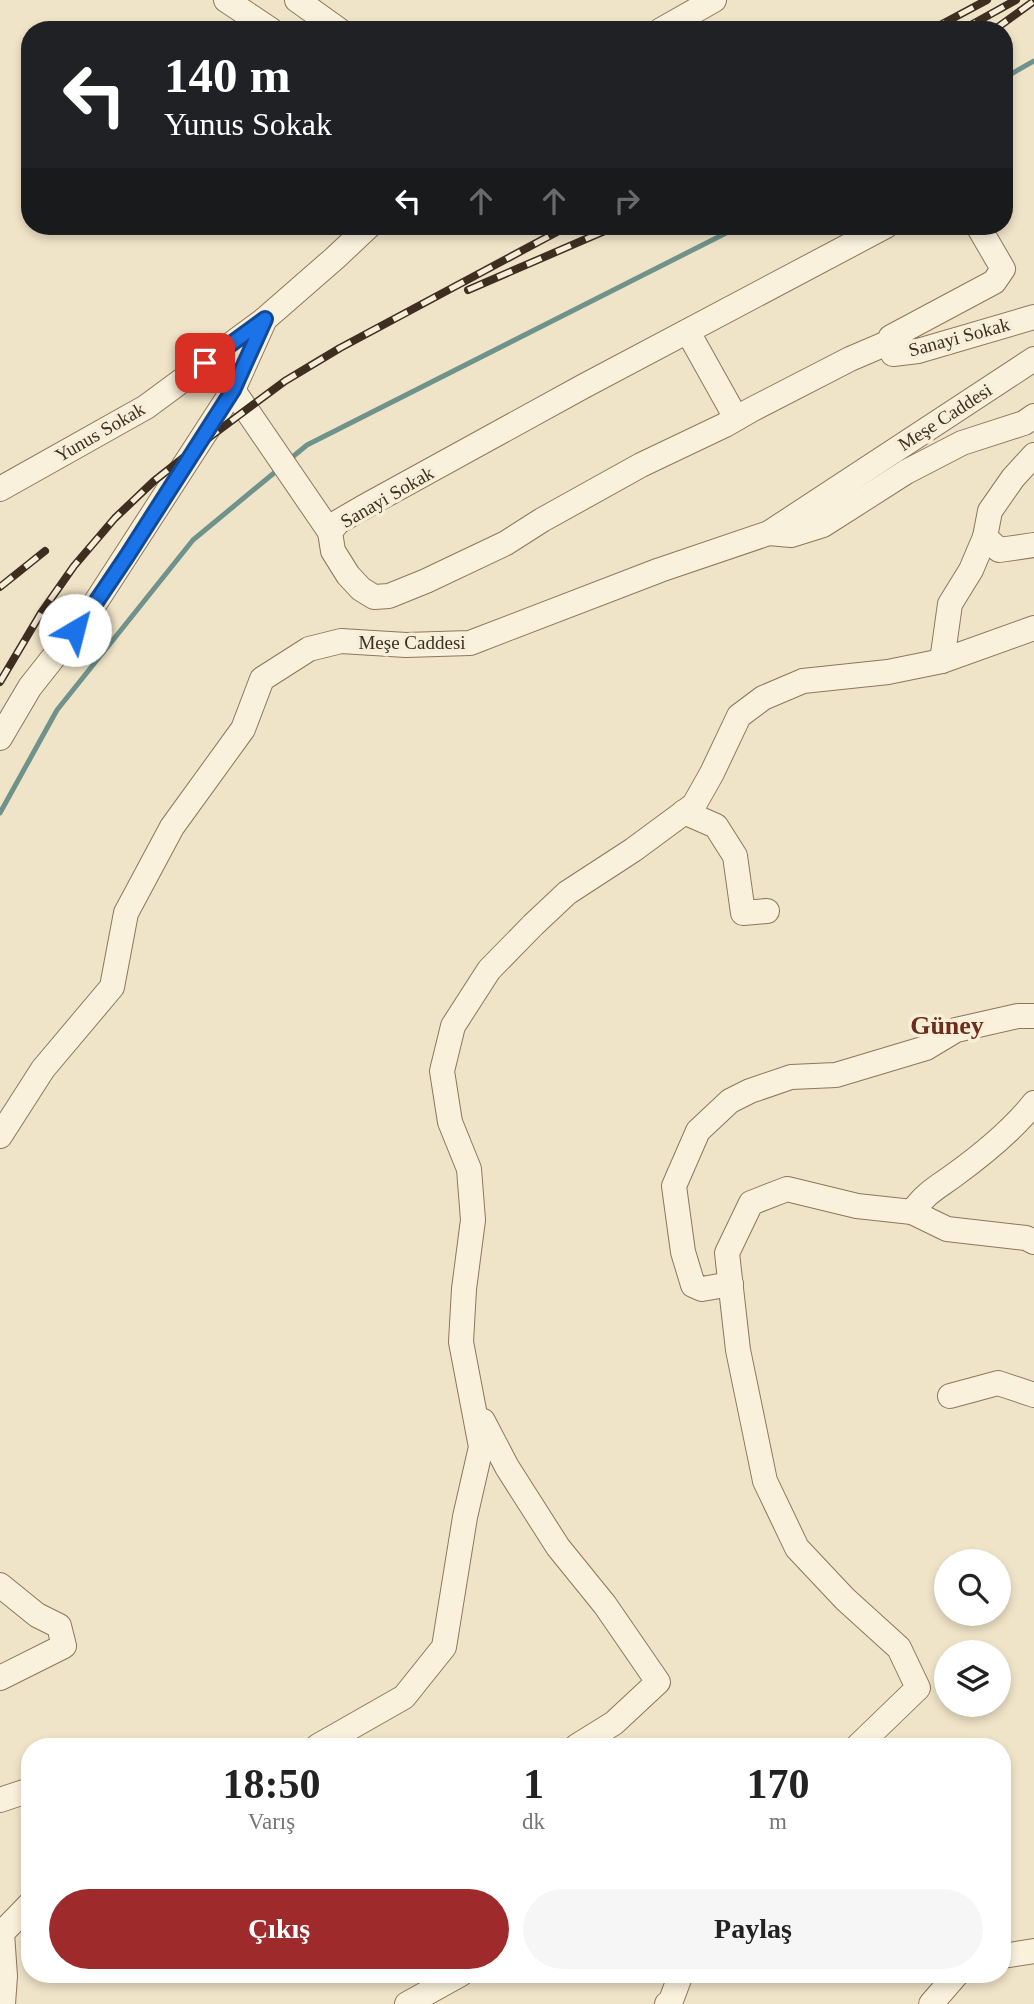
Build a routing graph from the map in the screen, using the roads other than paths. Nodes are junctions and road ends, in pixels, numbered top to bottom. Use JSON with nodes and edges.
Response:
{"nodes":[{"id":1,"x":226,"y":0,"type":"edge"},
{"id":2,"x":297,"y":0,"type":"edge"},
{"id":3,"x":715,"y":0,"type":"edge"},
{"id":4,"x":258,"y":21,"type":"edge"},
{"id":5,"x":326,"y":21,"type":"edge"},
{"id":6,"x":677,"y":21,"type":"edge"},
{"id":7,"x":359,"y":235,"type":"edge"},
{"id":8,"x":869,"y":235,"type":"edge"},
{"id":9,"x":983,"y":235,"type":"edge"},
{"id":10,"x":1034,"y":317,"type":"edge"},
{"id":11,"x":265,"y":319,"type":"junction"},
{"id":12,"x":688,"y":332,"type":"junction"},
{"id":13,"x":892,"y":345,"type":"junction"},
{"id":14,"x":1034,"y":359,"type":"edge"},
{"id":15,"x":233,"y":390,"type":"junction"},
{"id":16,"x":1034,"y":416,"type":"edge"},
{"id":17,"x":736,"y":418,"type":"junction"},
{"id":18,"x":1034,"y":455,"type":"edge"},
{"id":19,"x":0,"y":489,"type":"edge"},
{"id":20,"x":330,"y":532,"type":"junction"},
{"id":21,"x":769,"y":533,"type":"junction"},
{"id":22,"x":985,"y":537,"type":"junction"},
{"id":23,"x":1034,"y":545,"type":"edge"},
{"id":24,"x":1034,"y":628,"type":"edge"},
{"id":25,"x":942,"y":661,"type":"junction"},
{"id":26,"x":0,"y":738,"type":"edge"},
{"id":27,"x":684,"y":812,"type":"junction"},
{"id":28,"x":766,"y":911,"type":"dead end"},
{"id":29,"x":1034,"y":1016,"type":"edge"},
{"id":30,"x":1034,"y":1103,"type":"edge"},
{"id":31,"x":0,"y":1136,"type":"edge"},
{"id":32,"x":912,"y":1212,"type":"junction"},
{"id":33,"x":1034,"y":1242,"type":"edge"},
{"id":34,"x":731,"y":1284,"type":"junction"},
{"id":35,"x":1034,"y":1395,"type":"edge"},
{"id":36,"x":950,"y":1396,"type":"dead end"},
{"id":37,"x":472,"y":1402,"type":"junction"},
{"id":38,"x":0,"y":1586,"type":"edge"},
{"id":39,"x":0,"y":1678,"type":"edge"},
{"id":40,"x":332,"y":1738,"type":"edge"},
{"id":41,"x":591,"y":1738,"type":"edge"},
{"id":42,"x":866,"y":1738,"type":"edge"},
{"id":43,"x":21,"y":1793,"type":"edge"},
{"id":44,"x":0,"y":1800,"type":"edge"},
{"id":45,"x":21,"y":1913,"type":"edge"},
{"id":46,"x":1034,"y":1951,"type":"edge"},
{"id":47,"x":1011,"y":1955,"type":"edge"},
{"id":48,"x":445,"y":1983,"type":"edge"},
{"id":49,"x":678,"y":1983,"type":"edge"},
{"id":50,"x":950,"y":1983,"type":"edge"},
{"id":51,"x":3,"y":2004,"type":"edge"},
{"id":52,"x":407,"y":2004,"type":"edge"},
{"id":53,"x":667,"y":2004,"type":"edge"},
{"id":54,"x":932,"y":2004,"type":"edge"}],
"edges":[{"from":1,"to":4,"type":"street"},
{"from":2,"to":5,"type":"street"},
{"from":3,"to":6,"type":"street"},
{"from":7,"to":11,"type":"street","name":"Yunus Sokak"},
{"from":8,"to":12,"type":"street","name":"Sanayi Sokak"},
{"from":9,"to":13,"type":"street","name":"Sanayi Sokak"},
{"from":10,"to":13,"type":"street","name":"Sanayi Sokak"},
{"from":11,"to":15,"type":"street"},
{"from":11,"to":19,"type":"street","name":"Yunus Sokak"},
{"from":12,"to":17,"type":"street"},
{"from":12,"to":20,"type":"street","name":"Sanayi Sokak"},
{"from":13,"to":17,"type":"street","name":"Sanayi Sokak"},
{"from":14,"to":21,"type":"street","name":"Meşe Caddesi"},
{"from":15,"to":20,"type":"street"},
{"from":15,"to":26,"type":"street"},
{"from":16,"to":21,"type":"street"},
{"from":17,"to":20,"type":"street","name":"Sanayi Sokak"},
{"from":18,"to":22,"type":"street"},
{"from":21,"to":31,"type":"street","name":"Meşe Caddesi"},
{"from":22,"to":23,"type":"street"},
{"from":22,"to":25,"type":"street"},
{"from":24,"to":25,"type":"street"},
{"from":25,"to":27,"type":"street"},
{"from":27,"to":28,"type":"street"},
{"from":27,"to":37,"type":"street"},
{"from":29,"to":34,"type":"street"},
{"from":30,"to":32,"type":"street"},
{"from":32,"to":33,"type":"street"},
{"from":32,"to":34,"type":"street"},
{"from":34,"to":42,"type":"street"},
{"from":35,"to":36,"type":"street"},
{"from":37,"to":40,"type":"street"},
{"from":37,"to":41,"type":"street"},
{"from":38,"to":39,"type":"street"},
{"from":43,"to":44,"type":"street"},
{"from":45,"to":51,"type":"street"},
{"from":46,"to":47,"type":"street"},
{"from":48,"to":52,"type":"street"},
{"from":49,"to":53,"type":"street"},
{"from":50,"to":54,"type":"street"}]}
